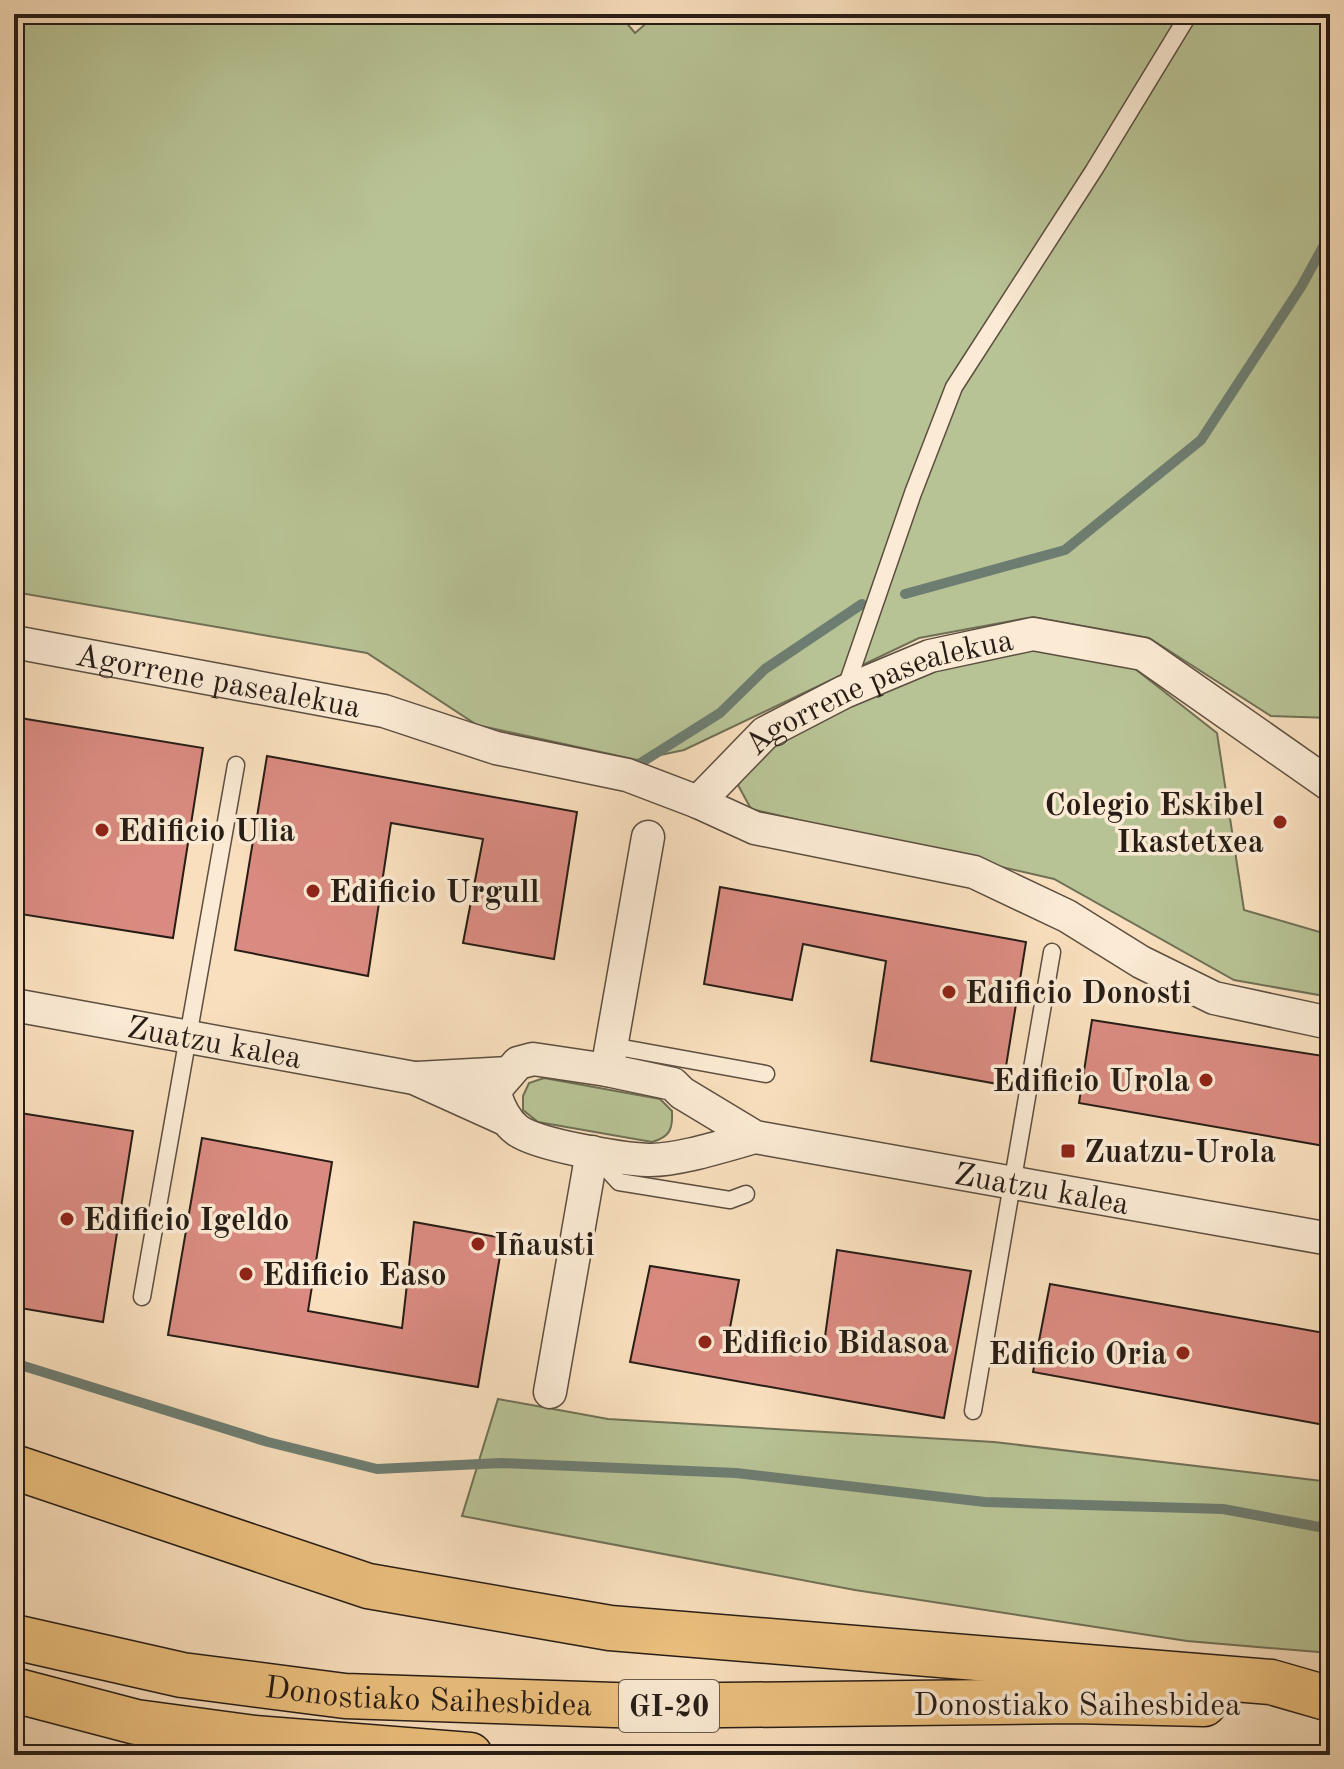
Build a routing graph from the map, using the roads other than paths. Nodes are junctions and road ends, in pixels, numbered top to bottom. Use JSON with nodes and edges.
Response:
{"nodes":[{"id":1,"x":1189,"y":14,"type":"edge"},
{"id":2,"x":14,"y":642,"type":"edge"},
{"id":3,"x":844,"y":692,"type":"junction"},
{"id":4,"x":236,"y":765,"type":"dead end"},
{"id":5,"x":1330,"y":785,"type":"edge"},
{"id":6,"x":698,"y":802,"type":"junction"},
{"id":7,"x":648,"y":837,"type":"dead end"},
{"id":8,"x":1052,"y":952,"type":"dead end"},
{"id":9,"x":14,"y":1005,"type":"edge"},
{"id":10,"x":1330,"y":1023,"type":"edge"},
{"id":11,"x":186,"y":1037,"type":"junction"},
{"id":12,"x":610,"y":1058,"type":"junction"},
{"id":13,"x":509,"y":1073,"type":"junction"},
{"id":14,"x":766,"y":1074,"type":"dead end"},
{"id":15,"x":414,"y":1078,"type":"junction"},
{"id":16,"x":682,"y":1093,"type":"junction"},
{"id":17,"x":507,"y":1120,"type":"junction"},
{"id":18,"x":755,"y":1137,"type":"junction"},
{"id":19,"x":592,"y":1152,"type":"junction"},
{"id":20,"x":668,"y":1159,"type":"junction"},
{"id":21,"x":1012,"y":1183,"type":"junction"},
{"id":22,"x":746,"y":1194,"type":"dead end"},
{"id":23,"x":1330,"y":1239,"type":"edge"},
{"id":24,"x":142,"y":1297,"type":"dead end"},
{"id":25,"x":550,"y":1392,"type":"dead end"},
{"id":26,"x":973,"y":1411,"type":"dead end"},
{"id":27,"x":14,"y":1467,"type":"edge"},
{"id":28,"x":14,"y":1637,"type":"edge"},
{"id":29,"x":14,"y":1690,"type":"edge"},
{"id":30,"x":1330,"y":1699,"type":"edge"},
{"id":31,"x":1330,"y":1707,"type":"edge"},
{"id":32,"x":470,"y":1755,"type":"edge"}],
"edges":[{"from":1,"to":3,"type":"lane"},
{"from":2,"to":6,"type":"street","name":"Agorrene pasealekua"},
{"from":3,"to":5,"type":"street","name":"Agorrene pasealekua"},
{"from":3,"to":6,"type":"street","name":"Agorrene pasealekua"},
{"from":4,"to":11,"type":"lane"},
{"from":6,"to":10,"type":"street","name":"Agorrene pasealekua"},
{"from":7,"to":12,"type":"street"},
{"from":8,"to":21,"type":"lane"},
{"from":9,"to":11,"type":"street","name":"Zuatzu kalea"},
{"from":11,"to":15,"type":"street","name":"Zuatzu kalea"},
{"from":11,"to":24,"type":"lane"},
{"from":12,"to":13,"type":"street","name":"Zuatzu kalea"},
{"from":12,"to":14,"type":"lane"},
{"from":12,"to":16,"type":"street","name":"Zuatzu kalea"},
{"from":13,"to":15,"type":"street","name":"Zuatzu kalea"},
{"from":13,"to":17,"type":"street"},
{"from":15,"to":17,"type":"street","name":"Zuatzu kalea"},
{"from":16,"to":18,"type":"street","name":"Zuatzu kalea"},
{"from":16,"to":20,"type":"street"},
{"from":17,"to":19,"type":"street","name":"Zuatzu kalea"},
{"from":18,"to":20,"type":"street","name":"Zuatzu kalea"},
{"from":18,"to":21,"type":"street","name":"Zuatzu kalea"},
{"from":19,"to":20,"type":"street","name":"Zuatzu kalea"},
{"from":19,"to":22,"type":"lane"},
{"from":19,"to":25,"type":"street"},
{"from":21,"to":23,"type":"street","name":"Zuatzu kalea"},
{"from":21,"to":26,"type":"lane"},
{"from":27,"to":30,"type":"highway"},
{"from":28,"to":31,"type":"highway","name":"Donostiako Saihesbidea","number":"GI-20"},
{"from":29,"to":32,"type":"highway","name":"Donostiako Saihesbidea"}]}
